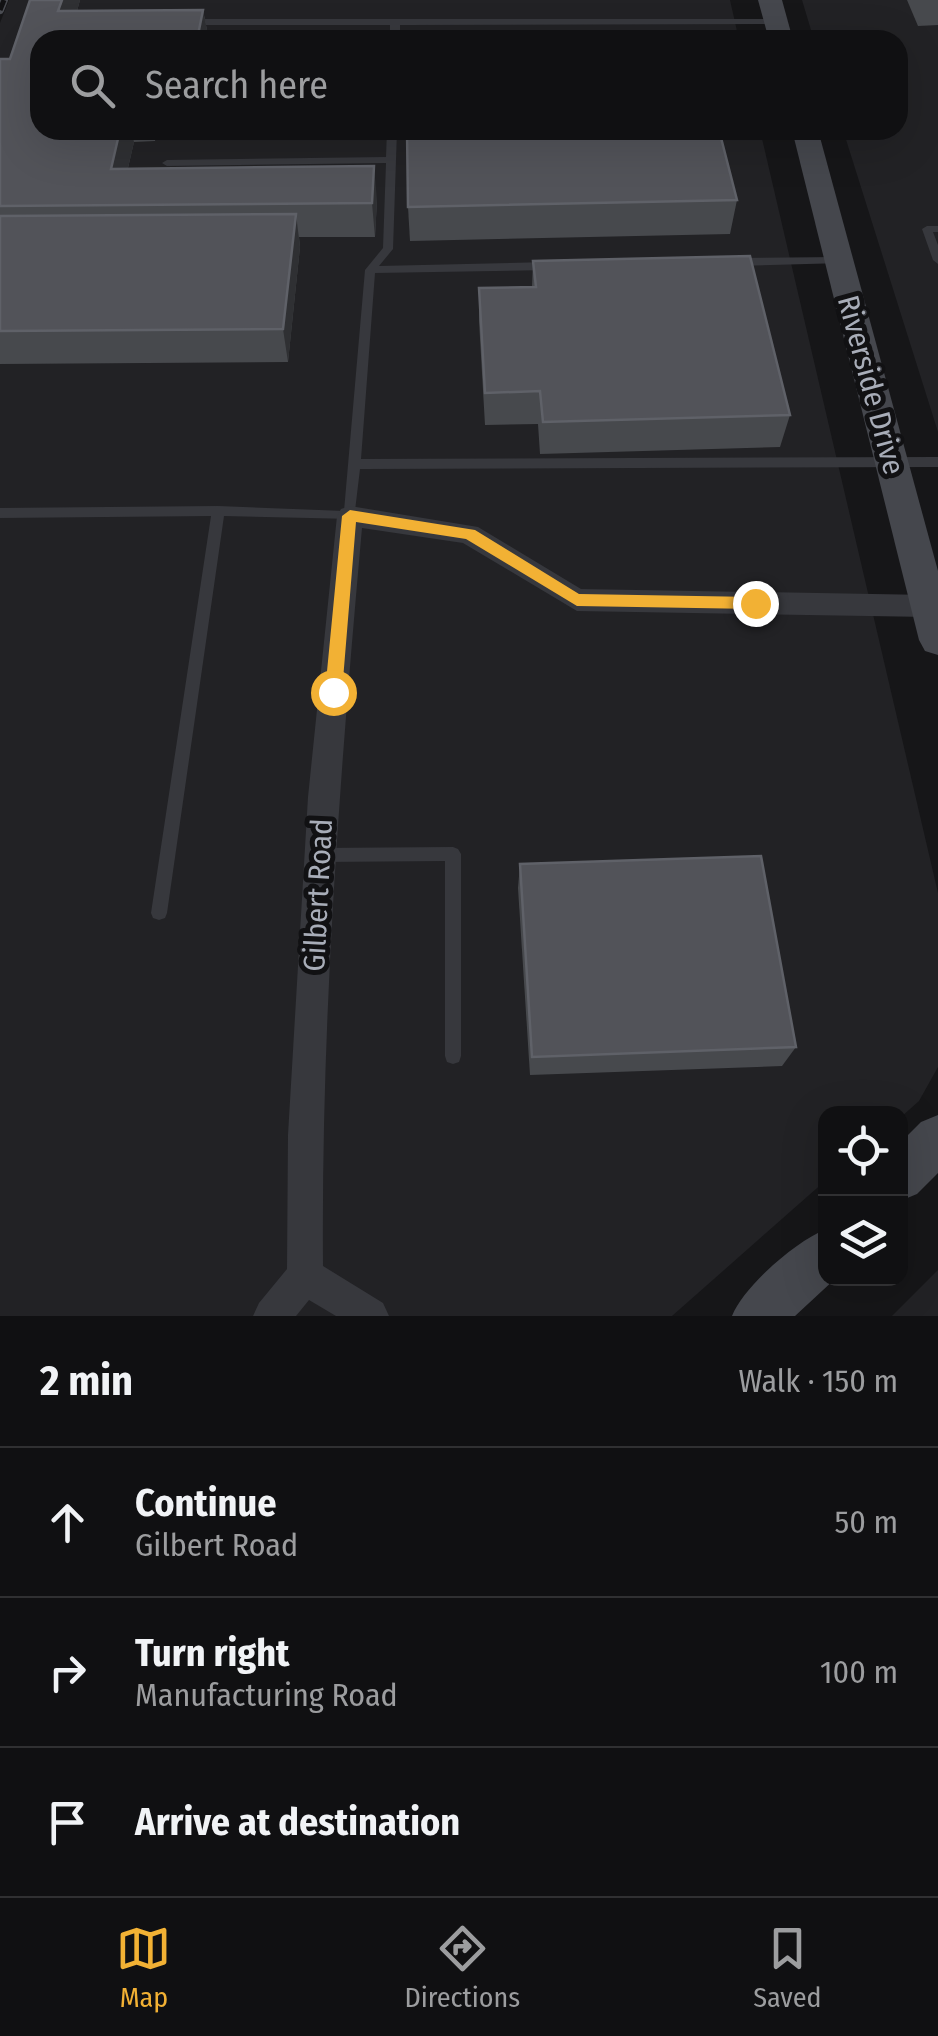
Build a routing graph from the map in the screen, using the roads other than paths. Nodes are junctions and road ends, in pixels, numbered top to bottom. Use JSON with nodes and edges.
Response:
{"nodes":[{"id":1,"x":776,"y":21,"type":"edge"},
{"id":2,"x":176,"y":22,"type":"edge"},
{"id":3,"x":396,"y":22,"type":"junction"},
{"id":4,"x":396,"y":30,"type":"edge"},
{"id":5,"x":392,"y":140,"type":"edge"},
{"id":6,"x":807,"y":140,"type":"edge"},
{"id":7,"x":391,"y":160,"type":"junction"},
{"id":8,"x":167,"y":163,"type":"dead end"},
{"id":9,"x":938,"y":229,"type":"edge"},
{"id":10,"x":839,"y":260,"type":"junction"},
{"id":11,"x":938,"y":260,"type":"edge"},
{"id":12,"x":722,"y":263,"type":"edge"},
{"id":13,"x":566,"y":266,"type":"edge"},
{"id":14,"x":370,"y":270,"type":"junction"},
{"id":15,"x":938,"y":462,"type":"edge"},
{"id":16,"x":353,"y":464,"type":"junction"},
{"id":17,"x":892,"y":465,"type":"junction"},
{"id":18,"x":218,"y":511,"type":"junction"},
{"id":19,"x":0,"y":512,"type":"edge"},
{"id":20,"x":350,"y":516,"type":"junction"},
{"id":21,"x":929,"y":606,"type":"junction"},
{"id":22,"x":938,"y":640,"type":"edge"},
{"id":23,"x":320,"y":855,"type":"junction"},
{"id":24,"x":159,"y":913,"type":"dead end"},
{"id":25,"x":453,"y":1056,"type":"dead end"},
{"id":26,"x":938,"y":1139,"type":"edge"},
{"id":27,"x":908,"y":1169,"type":"edge"},
{"id":28,"x":818,"y":1261,"type":"edge"},
{"id":29,"x":305,"y":1276,"type":"junction"},
{"id":30,"x":272,"y":1316,"type":"edge"},
{"id":31,"x":370,"y":1316,"type":"edge"},
{"id":32,"x":757,"y":1316,"type":"edge"}],
"edges":[{"from":1,"to":3,"type":"lane"},
{"from":2,"to":3,"type":"lane"},
{"from":3,"to":4,"type":"lane"},
{"from":5,"to":7,"type":"lane"},
{"from":6,"to":10,"type":"street","name":"Riverside Drive"},
{"from":7,"to":8,"type":"lane"},
{"from":7,"to":14,"type":"lane"},
{"from":9,"to":11,"type":"lane"},
{"from":10,"to":12,"type":"lane"},
{"from":10,"to":17,"type":"street","name":"Riverside Drive"},
{"from":13,"to":14,"type":"lane"},
{"from":14,"to":16,"type":"lane"},
{"from":15,"to":17,"type":"lane"},
{"from":16,"to":17,"type":"lane"},
{"from":16,"to":20,"type":"lane"},
{"from":17,"to":21,"type":"street","name":"Riverside Drive"},
{"from":18,"to":19,"type":"lane"},
{"from":18,"to":20,"type":"lane"},
{"from":18,"to":24,"type":"lane"},
{"from":20,"to":21,"type":"street"},
{"from":20,"to":23,"type":"street","name":"Gilbert Road"},
{"from":21,"to":22,"type":"street","name":"Riverside Drive"},
{"from":23,"to":25,"type":"lane"},
{"from":23,"to":29,"type":"street","name":"Gilbert Road"},
{"from":26,"to":27,"type":"street"},
{"from":28,"to":32,"type":"street"},
{"from":29,"to":30,"type":"street"},
{"from":29,"to":31,"type":"street"}]}
